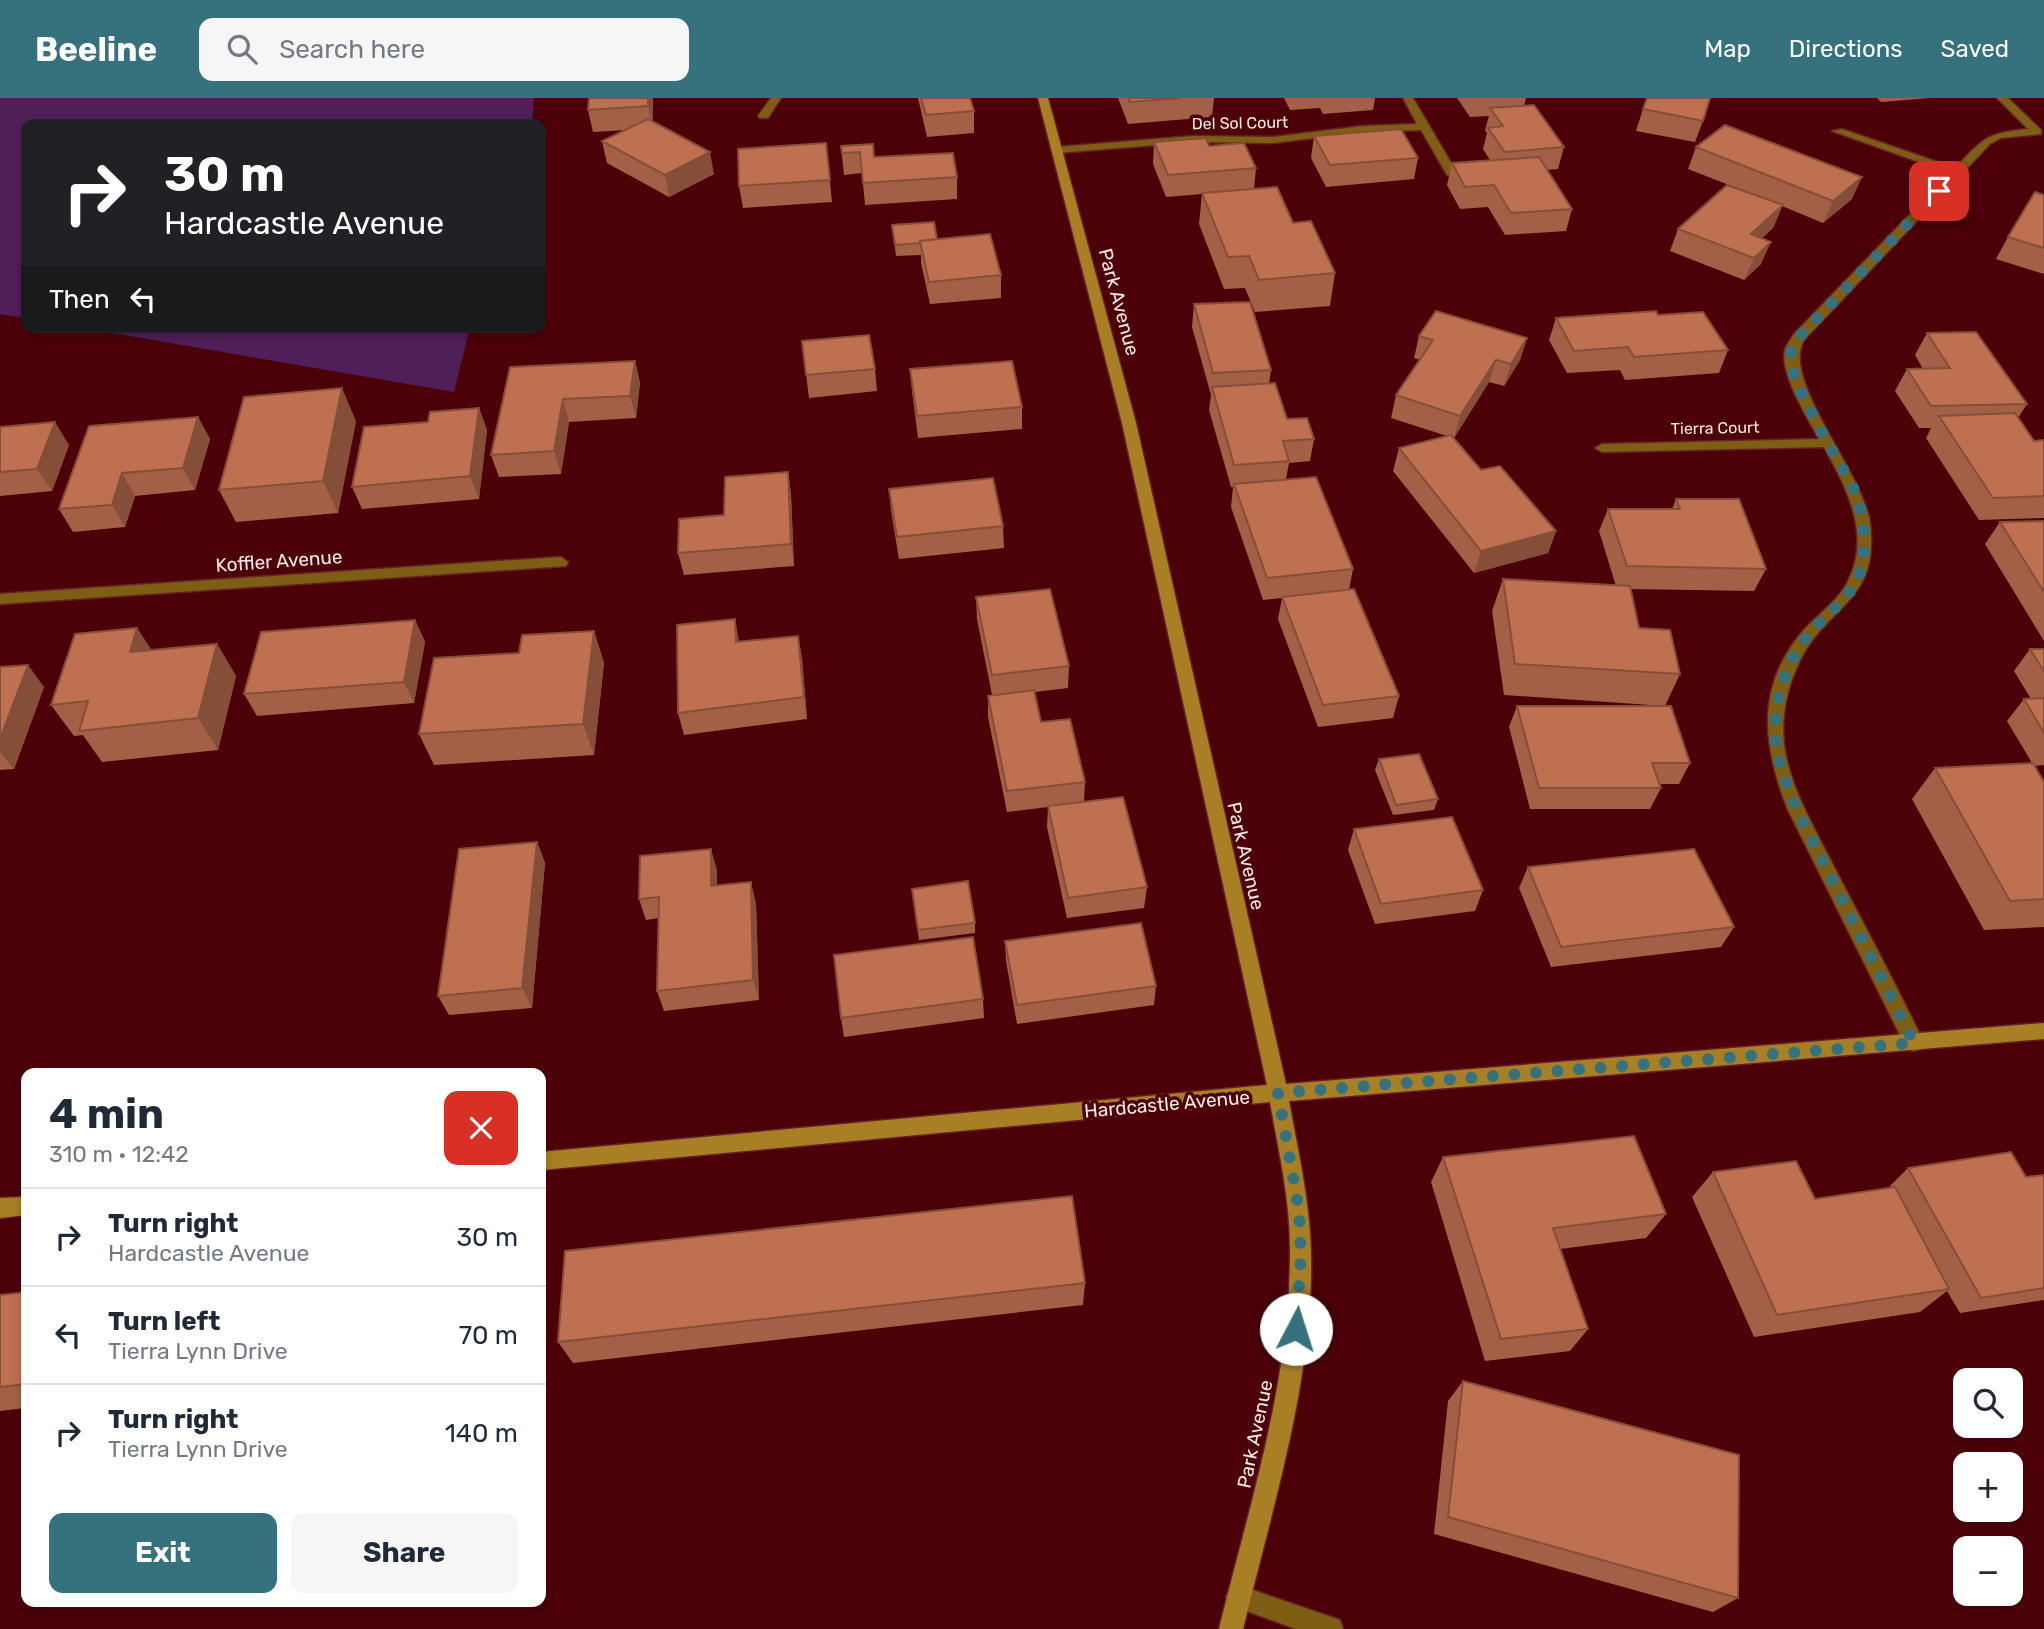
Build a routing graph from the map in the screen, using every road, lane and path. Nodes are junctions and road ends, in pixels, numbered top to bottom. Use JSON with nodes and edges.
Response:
{"nodes":[{"id":1,"x":776,"y":98,"type":"edge"},
{"id":2,"x":1043,"y":98,"type":"edge"},
{"id":3,"x":1408,"y":98,"type":"edge"},
{"id":4,"x":2002,"y":98,"type":"edge"},
{"id":5,"x":764,"y":116,"type":"dead end"},
{"id":6,"x":1424,"y":127,"type":"junction"},
{"id":7,"x":1838,"y":131,"type":"dead end"},
{"id":8,"x":2041,"y":132,"type":"edge"},
{"id":9,"x":1057,"y":150,"type":"junction"},
{"id":10,"x":1957,"y":172,"type":"junction"},
{"id":11,"x":1451,"y":173,"type":"edge"},
{"id":12,"x":1829,"y":443,"type":"junction"},
{"id":13,"x":1602,"y":448,"type":"dead end"},
{"id":14,"x":561,"y":562,"type":"dead end"},
{"id":15,"x":0,"y":598,"type":"edge"},
{"id":16,"x":2044,"y":1031,"type":"edge"},
{"id":17,"x":1914,"y":1043,"type":"junction"},
{"id":18,"x":1278,"y":1093,"type":"junction"},
{"id":19,"x":546,"y":1161,"type":"edge"},
{"id":20,"x":21,"y":1206,"type":"edge"},
{"id":21,"x":0,"y":1208,"type":"edge"},
{"id":22,"x":1238,"y":1597,"type":"junction"},
{"id":23,"x":1231,"y":1629,"type":"edge"},
{"id":24,"x":1331,"y":1629,"type":"edge"}],
"edges":[{"from":1,"to":5,"type":"street"},
{"from":2,"to":9,"type":"street","name":"Park Avenue"},
{"from":3,"to":6,"type":"street"},
{"from":4,"to":8,"type":"street"},
{"from":6,"to":9,"type":"street","name":"Del Sol Court"},
{"from":6,"to":11,"type":"street"},
{"from":7,"to":10,"type":"street"},
{"from":8,"to":10,"type":"street"},
{"from":9,"to":18,"type":"street","name":"Park Avenue"},
{"from":10,"to":12,"type":"street"},
{"from":12,"to":13,"type":"street","name":"Tierra Court"},
{"from":12,"to":17,"type":"street"},
{"from":14,"to":15,"type":"street","name":"Koffler Avenue"},
{"from":16,"to":17,"type":"street","name":"Hardcastle Avenue"},
{"from":17,"to":18,"type":"street","name":"Hardcastle Avenue"},
{"from":18,"to":19,"type":"street","name":"Hardcastle Avenue"},
{"from":18,"to":22,"type":"street","name":"Park Avenue"},
{"from":20,"to":21,"type":"street"},
{"from":22,"to":23,"type":"street","name":"Park Avenue"},
{"from":22,"to":24,"type":"street"}]}
